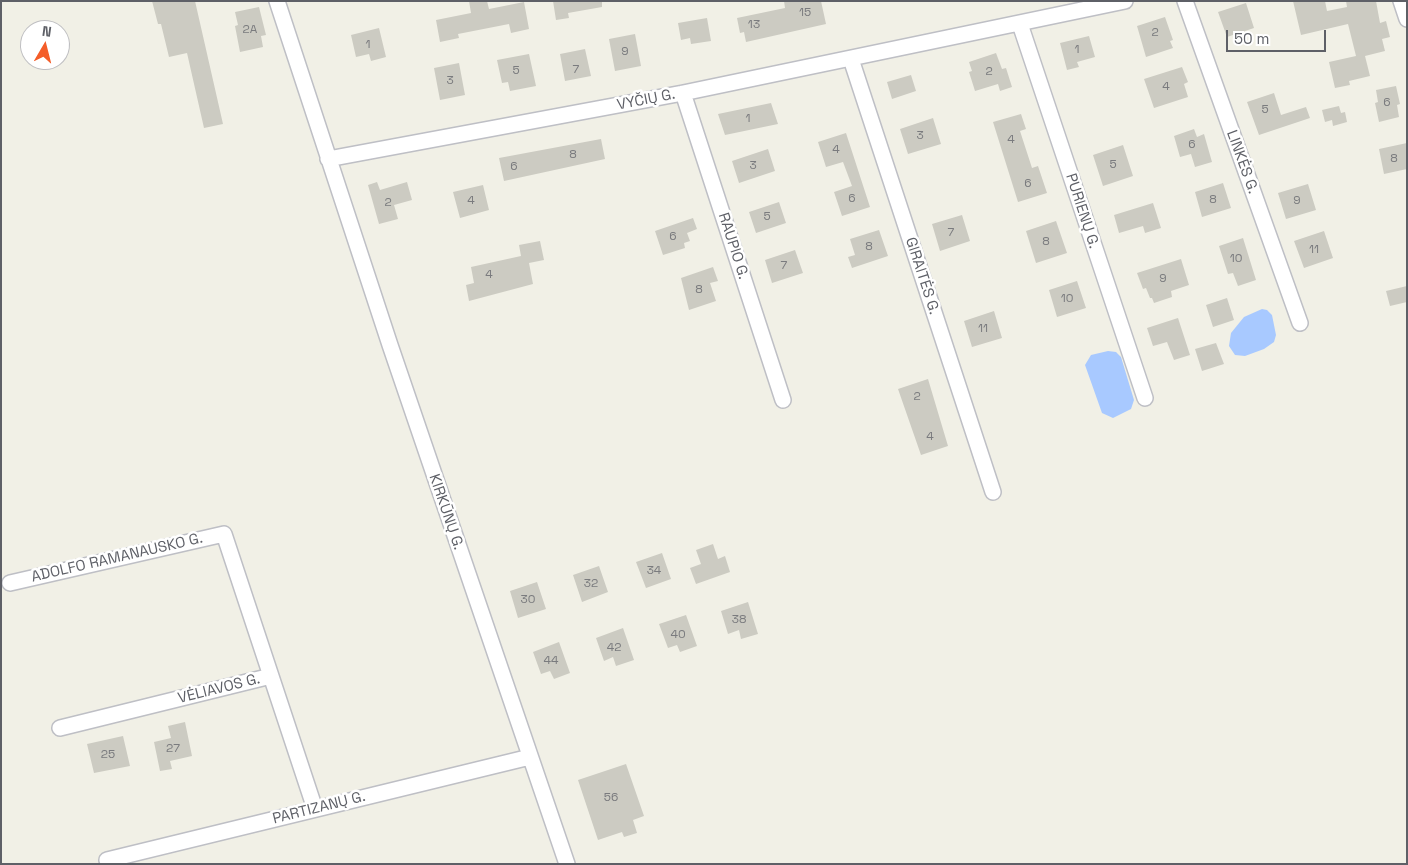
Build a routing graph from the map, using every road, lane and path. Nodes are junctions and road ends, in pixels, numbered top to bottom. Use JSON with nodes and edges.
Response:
{"nodes":[{"id":1,"x":277,"y":1,"type":"edge"},
{"id":2,"x":1125,"y":1,"type":"edge"},
{"id":3,"x":1185,"y":1,"type":"edge"},
{"id":4,"x":1401,"y":1,"type":"edge"},
{"id":5,"x":1407,"y":19,"type":"edge"},
{"id":6,"x":1020,"y":24,"type":"junction"},
{"id":7,"x":851,"y":59,"type":"junction"},
{"id":8,"x":683,"y":93,"type":"junction"},
{"id":9,"x":328,"y":159,"type":"junction"},
{"id":10,"x":1300,"y":323,"type":"dead end"},
{"id":11,"x":1144,"y":398,"type":"dead end"},
{"id":12,"x":783,"y":400,"type":"dead end"},
{"id":13,"x":994,"y":492,"type":"dead end"},
{"id":14,"x":10,"y":583,"type":"dead end"},
{"id":15,"x":271,"y":676,"type":"junction"},
{"id":16,"x":60,"y":728,"type":"dead end"},
{"id":17,"x":530,"y":757,"type":"junction"},
{"id":18,"x":315,"y":809,"type":"junction"},
{"id":19,"x":107,"y":860,"type":"dead end"},
{"id":20,"x":567,"y":864,"type":"edge"}],
"edges":[{"from":1,"to":9,"type":"street"},
{"from":2,"to":6,"type":"street","name":"VYČIŲ G."},
{"from":3,"to":10,"type":"street","name":"LINKĖS G."},
{"from":4,"to":5,"type":"street"},
{"from":6,"to":7,"type":"street","name":"VYČIŲ G."},
{"from":6,"to":11,"type":"street","name":"PURIENŲ G."},
{"from":7,"to":8,"type":"street","name":"VYČIŲ G."},
{"from":7,"to":13,"type":"street","name":"GIRAITĖS G."},
{"from":8,"to":9,"type":"street","name":"VYČIŲ G."},
{"from":8,"to":12,"type":"street","name":"RAUPIO G."},
{"from":9,"to":17,"type":"street","name":"KIRKŪNŲ G."},
{"from":14,"to":15,"type":"street","name":"ADOLFO RAMANAUSKO G."},
{"from":15,"to":16,"type":"street","name":"VĖLIAVOS G."},
{"from":15,"to":18,"type":"street","name":"VĖLIAVOS G."},
{"from":17,"to":18,"type":"street","name":"PARTIZANŲ G."},
{"from":17,"to":20,"type":"street","name":"KIRKŪNŲ G."},
{"from":18,"to":19,"type":"street","name":"PARTIZANŲ G."}]}
